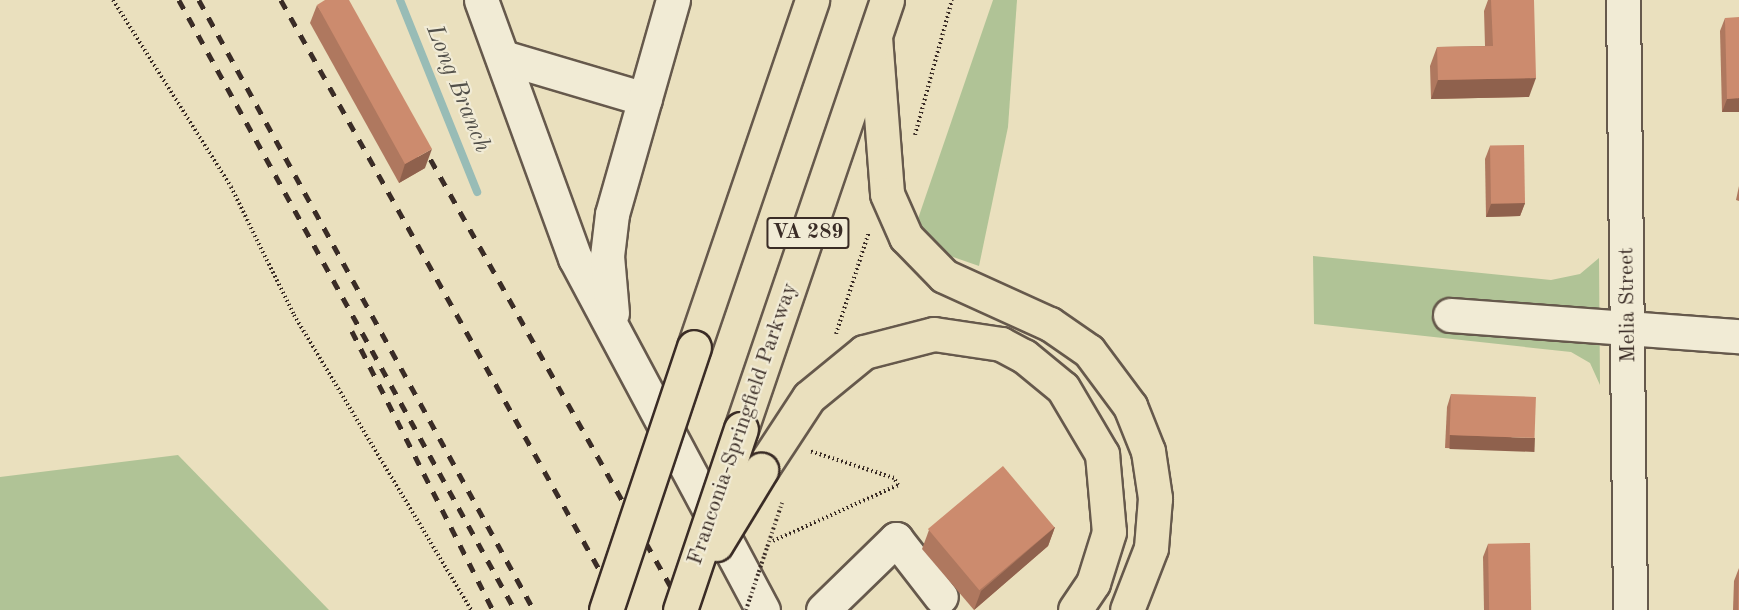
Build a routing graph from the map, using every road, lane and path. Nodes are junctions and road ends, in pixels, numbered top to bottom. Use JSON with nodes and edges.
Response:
{"nodes":[{"id":1,"x":113,"y":0,"type":"edge"},
{"id":2,"x":481,"y":0,"type":"edge"},
{"id":3,"x":673,"y":0,"type":"edge"},
{"id":4,"x":812,"y":0,"type":"edge"},
{"id":5,"x":887,"y":0,"type":"edge"},
{"id":6,"x":952,"y":0,"type":"edge"},
{"id":7,"x":1623,"y":0,"type":"edge"},
{"id":8,"x":874,"y":37,"type":"junction"},
{"id":9,"x":503,"y":57,"type":"junction"},
{"id":10,"x":645,"y":99,"type":"junction"},
{"id":11,"x":913,"y":144,"type":"dead end"},
{"id":12,"x":870,"y":229,"type":"dead end"},
{"id":13,"x":1450,"y":315,"type":"dead end"},
{"id":14,"x":1629,"y":325,"type":"junction"},
{"id":15,"x":617,"y":336,"type":"junction"},
{"id":16,"x":1739,"y":336,"type":"edge"},
{"id":17,"x":837,"y":342,"type":"dead end"},
{"id":18,"x":798,"y":447,"type":"dead end"},
{"id":19,"x":782,"y":502,"type":"dead end"},
{"id":20,"x":773,"y":542,"type":"dead end"},
{"id":21,"x":941,"y":597,"type":"dead end"},
{"id":22,"x":682,"y":603,"type":"edge"},
{"id":23,"x":471,"y":610,"type":"edge"},
{"id":24,"x":606,"y":610,"type":"edge"},
{"id":25,"x":746,"y":610,"type":"edge"},
{"id":26,"x":763,"y":610,"type":"edge"},
{"id":27,"x":823,"y":610,"type":"edge"},
{"id":28,"x":1075,"y":610,"type":"edge"},
{"id":29,"x":1127,"y":610,"type":"edge"},
{"id":30,"x":1630,"y":610,"type":"edge"}],
"edges":[{"from":1,"to":23,"type":"path"},
{"from":2,"to":9,"type":"street"},
{"from":3,"to":10,"type":"street"},
{"from":4,"to":24,"type":"main road","number":"VA 289","bridge":true},
{"from":5,"to":8,"type":"main road","name":"Franconia-Springfield Parkway","number":"VA 289"},
{"from":6,"to":11,"type":"path"},
{"from":7,"to":14,"type":"street","name":"Melia Street"},
{"from":8,"to":22,"type":"main road","name":"Franconia-Springfield Parkway","number":"VA 289","bridge":true},
{"from":8,"to":29,"type":"main road"},
{"from":9,"to":10,"type":"street"},
{"from":9,"to":15,"type":"street"},
{"from":10,"to":15,"type":"street"},
{"from":12,"to":17,"type":"path"},
{"from":13,"to":14,"type":"street"},
{"from":14,"to":16,"type":"street"},
{"from":14,"to":30,"type":"street","name":"Melia Street"},
{"from":15,"to":26,"type":"street"},
{"from":18,"to":20,"type":"path"},
{"from":19,"to":25,"type":"path","bridge":true},
{"from":21,"to":27,"type":"street"},
{"from":22,"to":28,"type":"main road","bridge":true}]}
